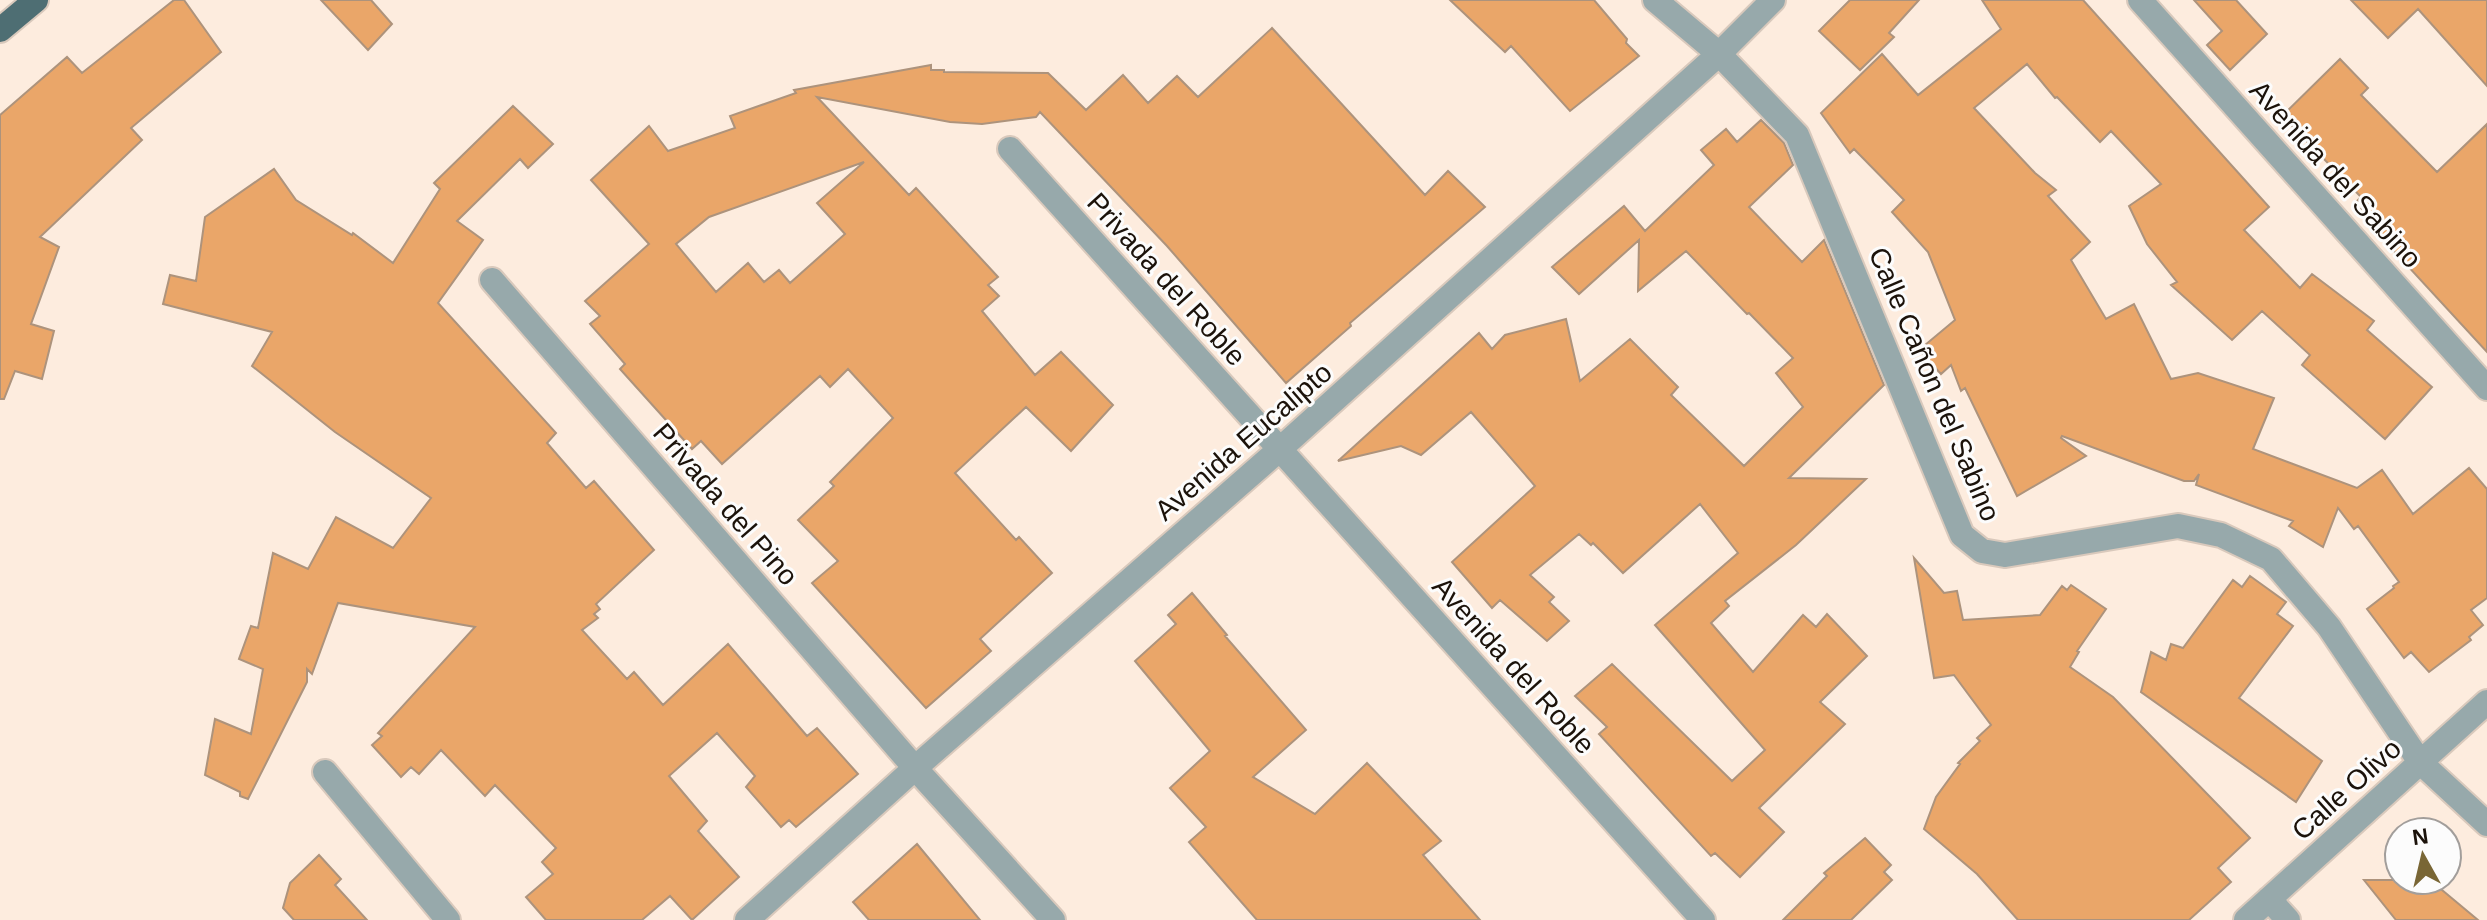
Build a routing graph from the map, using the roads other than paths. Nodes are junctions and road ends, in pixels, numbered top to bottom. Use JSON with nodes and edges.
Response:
{"nodes":[{"id":1,"x":1655,"y":0,"type":"edge"},
{"id":2,"x":1773,"y":0,"type":"edge"},
{"id":3,"x":2140,"y":0,"type":"edge"},
{"id":4,"x":1719,"y":54,"type":"junction"},
{"id":5,"x":1010,"y":149,"type":"dead end"},
{"id":6,"x":492,"y":280,"type":"dead end"},
{"id":7,"x":2487,"y":388,"type":"edge"},
{"id":8,"x":1280,"y":449,"type":"junction"},
{"id":9,"x":2487,"y":702,"type":"edge"},
{"id":10,"x":2420,"y":762,"type":"junction"},
{"id":11,"x":915,"y":768,"type":"junction"},
{"id":12,"x":325,"y":772,"type":"dead end"},
{"id":13,"x":2487,"y":824,"type":"edge"},
{"id":14,"x":2269,"y":899,"type":"junction"},
{"id":15,"x":448,"y":920,"type":"edge"},
{"id":16,"x":747,"y":920,"type":"edge"},
{"id":17,"x":1053,"y":920,"type":"edge"},
{"id":18,"x":1703,"y":920,"type":"edge"},
{"id":19,"x":2246,"y":920,"type":"edge"},
{"id":20,"x":2288,"y":920,"type":"edge"}],
"edges":[{"from":1,"to":4,"type":"street","name":"Calle Cañon del Sabino"},
{"from":2,"to":4,"type":"street","name":"Avenida Eucalipto"},
{"from":3,"to":7,"type":"street","name":"Avenida del Sabino"},
{"from":4,"to":8,"type":"street","name":"Avenida Eucalipto"},
{"from":4,"to":10,"type":"street","name":"Calle Cañon del Sabino"},
{"from":5,"to":8,"type":"street","name":"Privada del Roble"},
{"from":6,"to":11,"type":"street","name":"Privada del Pino"},
{"from":8,"to":11,"type":"street","name":"Avenida Eucalipto"},
{"from":8,"to":18,"type":"street","name":"Avenida del Roble"},
{"from":9,"to":10,"type":"street","name":"Calle Olivo"},
{"from":10,"to":13,"type":"street","name":"Calle Cañon del Sabino"},
{"from":10,"to":14,"type":"street","name":"Calle Olivo"},
{"from":11,"to":16,"type":"street","name":"Avenida Eucalipto"},
{"from":11,"to":17,"type":"street","name":"Privada del Pino"},
{"from":12,"to":15,"type":"street"},
{"from":14,"to":19,"type":"street","name":"Calle Olivo"},
{"from":14,"to":20,"type":"street"}]}
